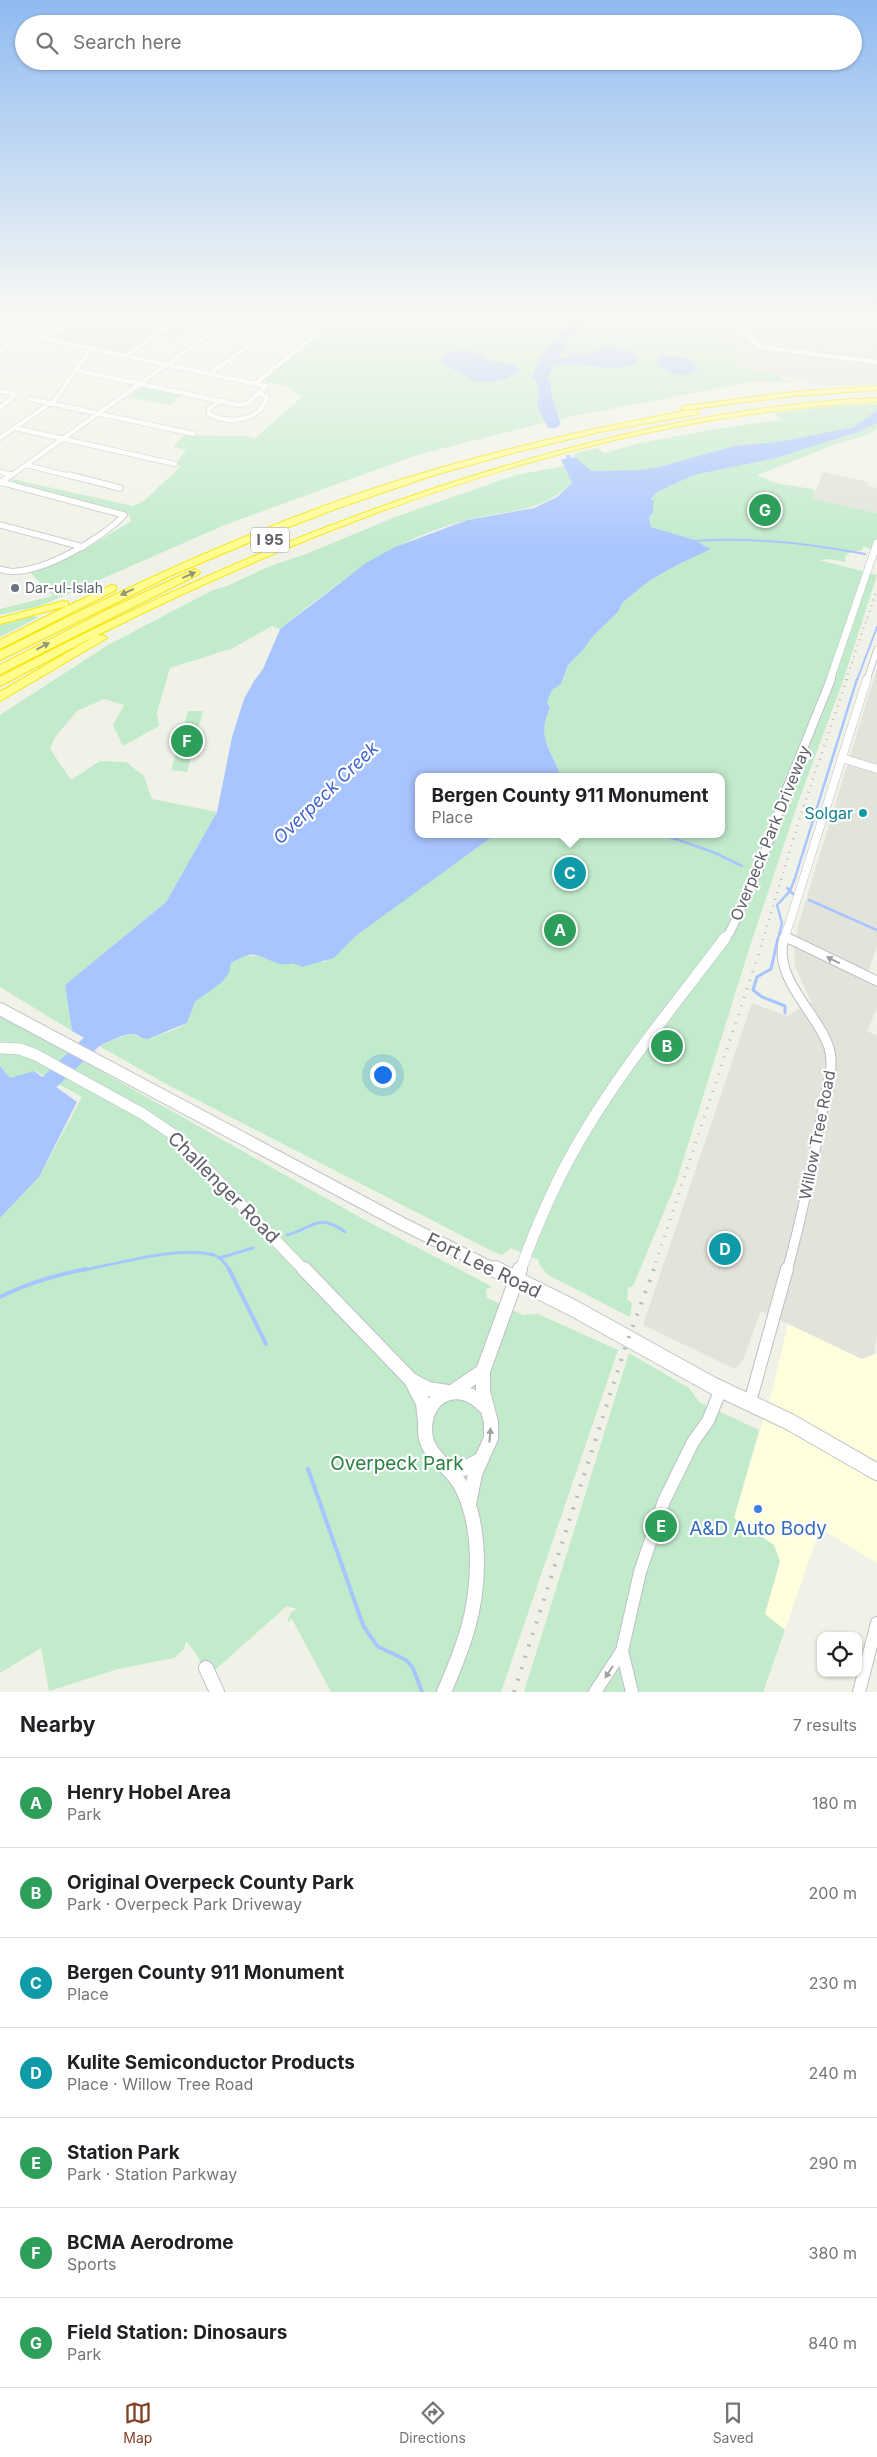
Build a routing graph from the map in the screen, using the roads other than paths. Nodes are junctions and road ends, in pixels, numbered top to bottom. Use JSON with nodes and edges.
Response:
{"nodes":[{"id":1,"x":18,"y":395,"type":"edge"},
{"id":2,"x":58,"y":395,"type":"edge"},
{"id":3,"x":125,"y":395,"type":"edge"},
{"id":4,"x":191,"y":395,"type":"edge"},
{"id":5,"x":257,"y":395,"type":"edge"},
{"id":6,"x":263,"y":395,"type":"edge"},
{"id":7,"x":828,"y":395,"type":"edge"},
{"id":8,"x":862,"y":395,"type":"edge"},
{"id":9,"x":30,"y":399,"type":"dead end"},
{"id":10,"x":799,"y":399,"type":"junction"},
{"id":11,"x":877,"y":400,"type":"edge"},
{"id":12,"x":219,"y":401,"type":"junction"},
{"id":13,"x":50,"y":403,"type":"junction"},
{"id":14,"x":0,"y":408,"type":"edge"},
{"id":15,"x":96,"y":414,"type":"junction"},
{"id":16,"x":15,"y":428,"type":"junction"},
{"id":17,"x":194,"y":434,"type":"dead end"},
{"id":18,"x":579,"y":437,"type":"junction"},
{"id":19,"x":0,"y":438,"type":"edge"},
{"id":20,"x":61,"y":439,"type":"junction"},
{"id":21,"x":552,"y":443,"type":"junction"},
{"id":22,"x":175,"y":464,"type":"dead end"},
{"id":23,"x":26,"y":465,"type":"junction"},
{"id":24,"x":0,"y":472,"type":"edge"},
{"id":25,"x":12,"y":475,"type":"junction"},
{"id":26,"x":1,"y":482,"type":"edge"},
{"id":27,"x":120,"y":488,"type":"dead end"},
{"id":28,"x":0,"y":525,"type":"edge"},
{"id":29,"x":877,"y":543,"type":"edge"},
{"id":30,"x":83,"y":547,"type":"junction"},
{"id":31,"x":247,"y":559,"type":"junction"},
{"id":32,"x":0,"y":569,"type":"edge"},
{"id":33,"x":121,"y":584,"type":"junction"},
{"id":34,"x":0,"y":622,"type":"edge"},
{"id":35,"x":0,"y":645,"type":"edge"},
{"id":36,"x":877,"y":649,"type":"edge"},
{"id":37,"x":0,"y":656,"type":"edge"},
{"id":38,"x":0,"y":670,"type":"edge"},
{"id":39,"x":0,"y":682,"type":"edge"},
{"id":40,"x":0,"y":697,"type":"edge"},
{"id":41,"x":842,"y":758,"type":"junction"},
{"id":42,"x":877,"y":769,"type":"edge"},
{"id":43,"x":785,"y":937,"type":"junction"},
{"id":44,"x":877,"y":981,"type":"edge"},
{"id":45,"x":0,"y":1009,"type":"edge"},
{"id":46,"x":5,"y":1048,"type":"edge"},
{"id":47,"x":516,"y":1281,"type":"junction"},
{"id":48,"x":483,"y":1371,"type":"junction"},
{"id":49,"x":411,"y":1380,"type":"junction"},
{"id":50,"x":722,"y":1389,"type":"junction"},
{"id":51,"x":450,"y":1392,"type":"junction"},
{"id":52,"x":750,"y":1402,"type":"junction"},
{"id":53,"x":488,"y":1413,"type":"junction"},
{"id":54,"x":425,"y":1422,"type":"junction"},
{"id":55,"x":484,"y":1456,"type":"junction"},
{"id":56,"x":444,"y":1466,"type":"junction"},
{"id":57,"x":877,"y":1472,"type":"edge"},
{"id":58,"x":469,"y":1504,"type":"junction"},
{"id":59,"x":877,"y":1623,"type":"edge"},
{"id":60,"x":622,"y":1652,"type":"junction"},
{"id":61,"x":206,"y":1668,"type":"dead end"},
{"id":62,"x":217,"y":1692,"type":"edge"},
{"id":63,"x":444,"y":1692,"type":"edge"},
{"id":64,"x":596,"y":1692,"type":"edge"},
{"id":65,"x":632,"y":1692,"type":"edge"},
{"id":66,"x":859,"y":1692,"type":"edge"}],
"edges":[{"from":1,"to":14,"type":"street"},
{"from":2,"to":13,"type":"street"},
{"from":3,"to":15,"type":"street"},
{"from":4,"to":12,"type":"street"},
{"from":5,"to":12,"type":"street"},
{"from":6,"to":12,"type":"street"},
{"from":7,"to":10,"type":"highway","number":"I 95"},
{"from":8,"to":10,"type":"highway","number":"I 95"},
{"from":9,"to":13,"type":"street"},
{"from":10,"to":11,"type":"highway","number":"I 95"},
{"from":10,"to":18,"type":"highway","number":"I 95"},
{"from":10,"to":18,"type":"highway","number":"I 95"},
{"from":13,"to":15,"type":"street"},
{"from":13,"to":16,"type":"street"},
{"from":15,"to":17,"type":"street"},
{"from":15,"to":20,"type":"street"},
{"from":16,"to":19,"type":"street"},
{"from":16,"to":20,"type":"street"},
{"from":18,"to":21,"type":"highway","number":"I 95"},
{"from":18,"to":21,"type":"highway","number":"I 95"},
{"from":20,"to":22,"type":"street"},
{"from":20,"to":23,"type":"street"},
{"from":21,"to":31,"type":"highway","number":"I 95"},
{"from":21,"to":33,"type":"highway","number":"I 95"},
{"from":21,"to":37,"type":"highway","number":"I 95","one_way":true},
{"from":38,"to":21,"type":"highway","number":"I 95","one_way":true},
{"from":23,"to":25,"type":"street"},
{"from":23,"to":27,"type":"street"},
{"from":24,"to":25,"type":"street"},
{"from":25,"to":26,"type":"street"},
{"from":26,"to":30,"type":"street"},
{"from":28,"to":30,"type":"street"},
{"from":29,"to":47,"type":"street","name":"Overpeck Park Driveway"},
{"from":30,"to":32,"type":"street"},
{"from":31,"to":39,"type":"highway","number":"I 95"},
{"from":31,"to":40,"type":"highway"},
{"from":33,"to":34,"type":"highway"},
{"from":33,"to":35,"type":"highway","number":"I 95"},
{"from":36,"to":41,"type":"street","name":"Willow Tree Road"},
{"from":41,"to":42,"type":"street"},
{"from":41,"to":43,"type":"street","name":"Willow Tree Road"},
{"from":44,"to":43,"type":"street","one_way":true},
{"from":43,"to":52,"type":"street","name":"Willow Tree Road"},
{"from":45,"to":47,"type":"main road","name":"Fort Lee Road"},
{"from":46,"to":49,"type":"street","name":"Challenger Road"},
{"from":47,"to":48,"type":"street","name":"Overpeck Park Driveway"},
{"from":47,"to":50,"type":"main road","name":"Fort Lee Road"},
{"from":48,"to":51,"type":"street"},
{"from":48,"to":53,"type":"street"},
{"from":49,"to":51,"type":"street","name":"Challenger Road"},
{"from":49,"to":54,"type":"street","name":"Challenger Road"},
{"from":50,"to":52,"type":"main road","name":"Fort Lee Road"},
{"from":50,"to":60,"type":"street"},
{"from":51,"to":53,"type":"street"},
{"from":51,"to":54,"type":"street"},
{"from":52,"to":57,"type":"main road","name":"Fort Lee Road"},
{"from":55,"to":53,"type":"street","one_way":true},
{"from":54,"to":56,"type":"street"},
{"from":55,"to":56,"type":"street"},
{"from":55,"to":58,"type":"street"},
{"from":56,"to":58,"type":"street"},
{"from":58,"to":63,"type":"street"},
{"from":59,"to":66,"type":"street"},
{"from":60,"to":64,"type":"street","one_way":true},
{"from":60,"to":65,"type":"street"},
{"from":61,"to":62,"type":"street"}]}
